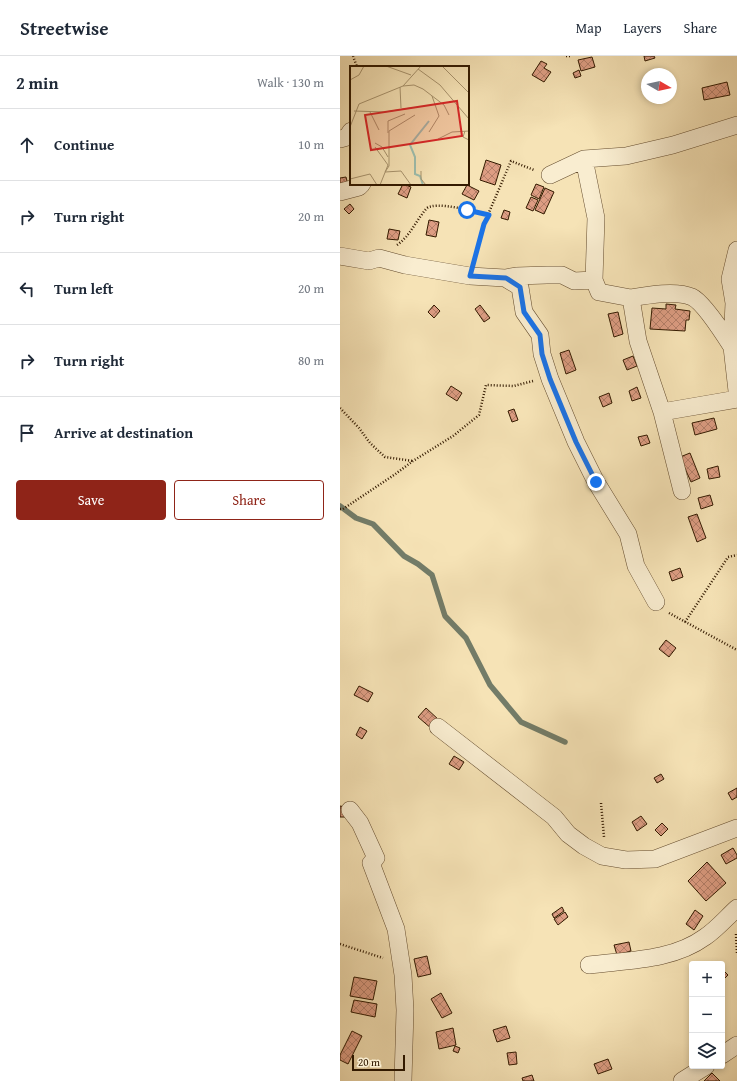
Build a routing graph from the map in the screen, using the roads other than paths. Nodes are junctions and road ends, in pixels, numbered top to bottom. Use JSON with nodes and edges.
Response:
{"nodes":[{"id":1,"x":737,"y":125,"type":"edge"},
{"id":2,"x":350,"y":132,"type":"edge"},
{"id":3,"x":340,"y":139,"type":"edge"},
{"id":4,"x":584,"y":159,"type":"junction"},
{"id":5,"x":550,"y":175,"type":"road end"},
{"id":6,"x":361,"y":185,"type":"edge"},
{"id":7,"x":340,"y":192,"type":"edge"},
{"id":8,"x":737,"y":250,"type":"edge"},
{"id":9,"x":340,"y":256,"type":"edge"},
{"id":10,"x":506,"y":278,"type":"junction"},
{"id":11,"x":594,"y":280,"type":"junction"},
{"id":12,"x":631,"y":298,"type":"junction"},
{"id":13,"x":732,"y":347,"type":"junction"},
{"id":14,"x":737,"y":391,"type":"edge"},
{"id":15,"x":737,"y":399,"type":"edge"},
{"id":16,"x":662,"y":412,"type":"junction"},
{"id":17,"x":682,"y":491,"type":"dead end"},
{"id":18,"x":656,"y":602,"type":"road end"},
{"id":19,"x":438,"y":727,"type":"dead end"},
{"id":20,"x":350,"y":810,"type":"dead end"},
{"id":21,"x":737,"y":828,"type":"edge"},
{"id":22,"x":737,"y":908,"type":"edge"},
{"id":23,"x":589,"y":965,"type":"dead end"},
{"id":24,"x":737,"y":1045,"type":"edge"},
{"id":25,"x":725,"y":1053,"type":"edge"},
{"id":26,"x":701,"y":1069,"type":"edge"},
{"id":27,"x":403,"y":1081,"type":"edge"},
{"id":28,"x":682,"y":1081,"type":"edge"}],
"edges":[{"from":1,"to":4,"type":"street"},
{"from":2,"to":3,"type":"street"},
{"from":4,"to":5,"type":"street"},
{"from":4,"to":11,"type":"street"},
{"from":6,"to":7,"type":"street"},
{"from":8,"to":13,"type":"street"},
{"from":9,"to":10,"type":"street"},
{"from":10,"to":11,"type":"street"},
{"from":10,"to":18,"type":"street"},
{"from":11,"to":12,"type":"street"},
{"from":12,"to":13,"type":"street"},
{"from":12,"to":16,"type":"street"},
{"from":13,"to":14,"type":"street"},
{"from":15,"to":16,"type":"street"},
{"from":16,"to":17,"type":"street"},
{"from":19,"to":21,"type":"street"},
{"from":20,"to":27,"type":"street"},
{"from":22,"to":23,"type":"street"},
{"from":24,"to":25,"type":"street"},
{"from":26,"to":28,"type":"street"}]}
